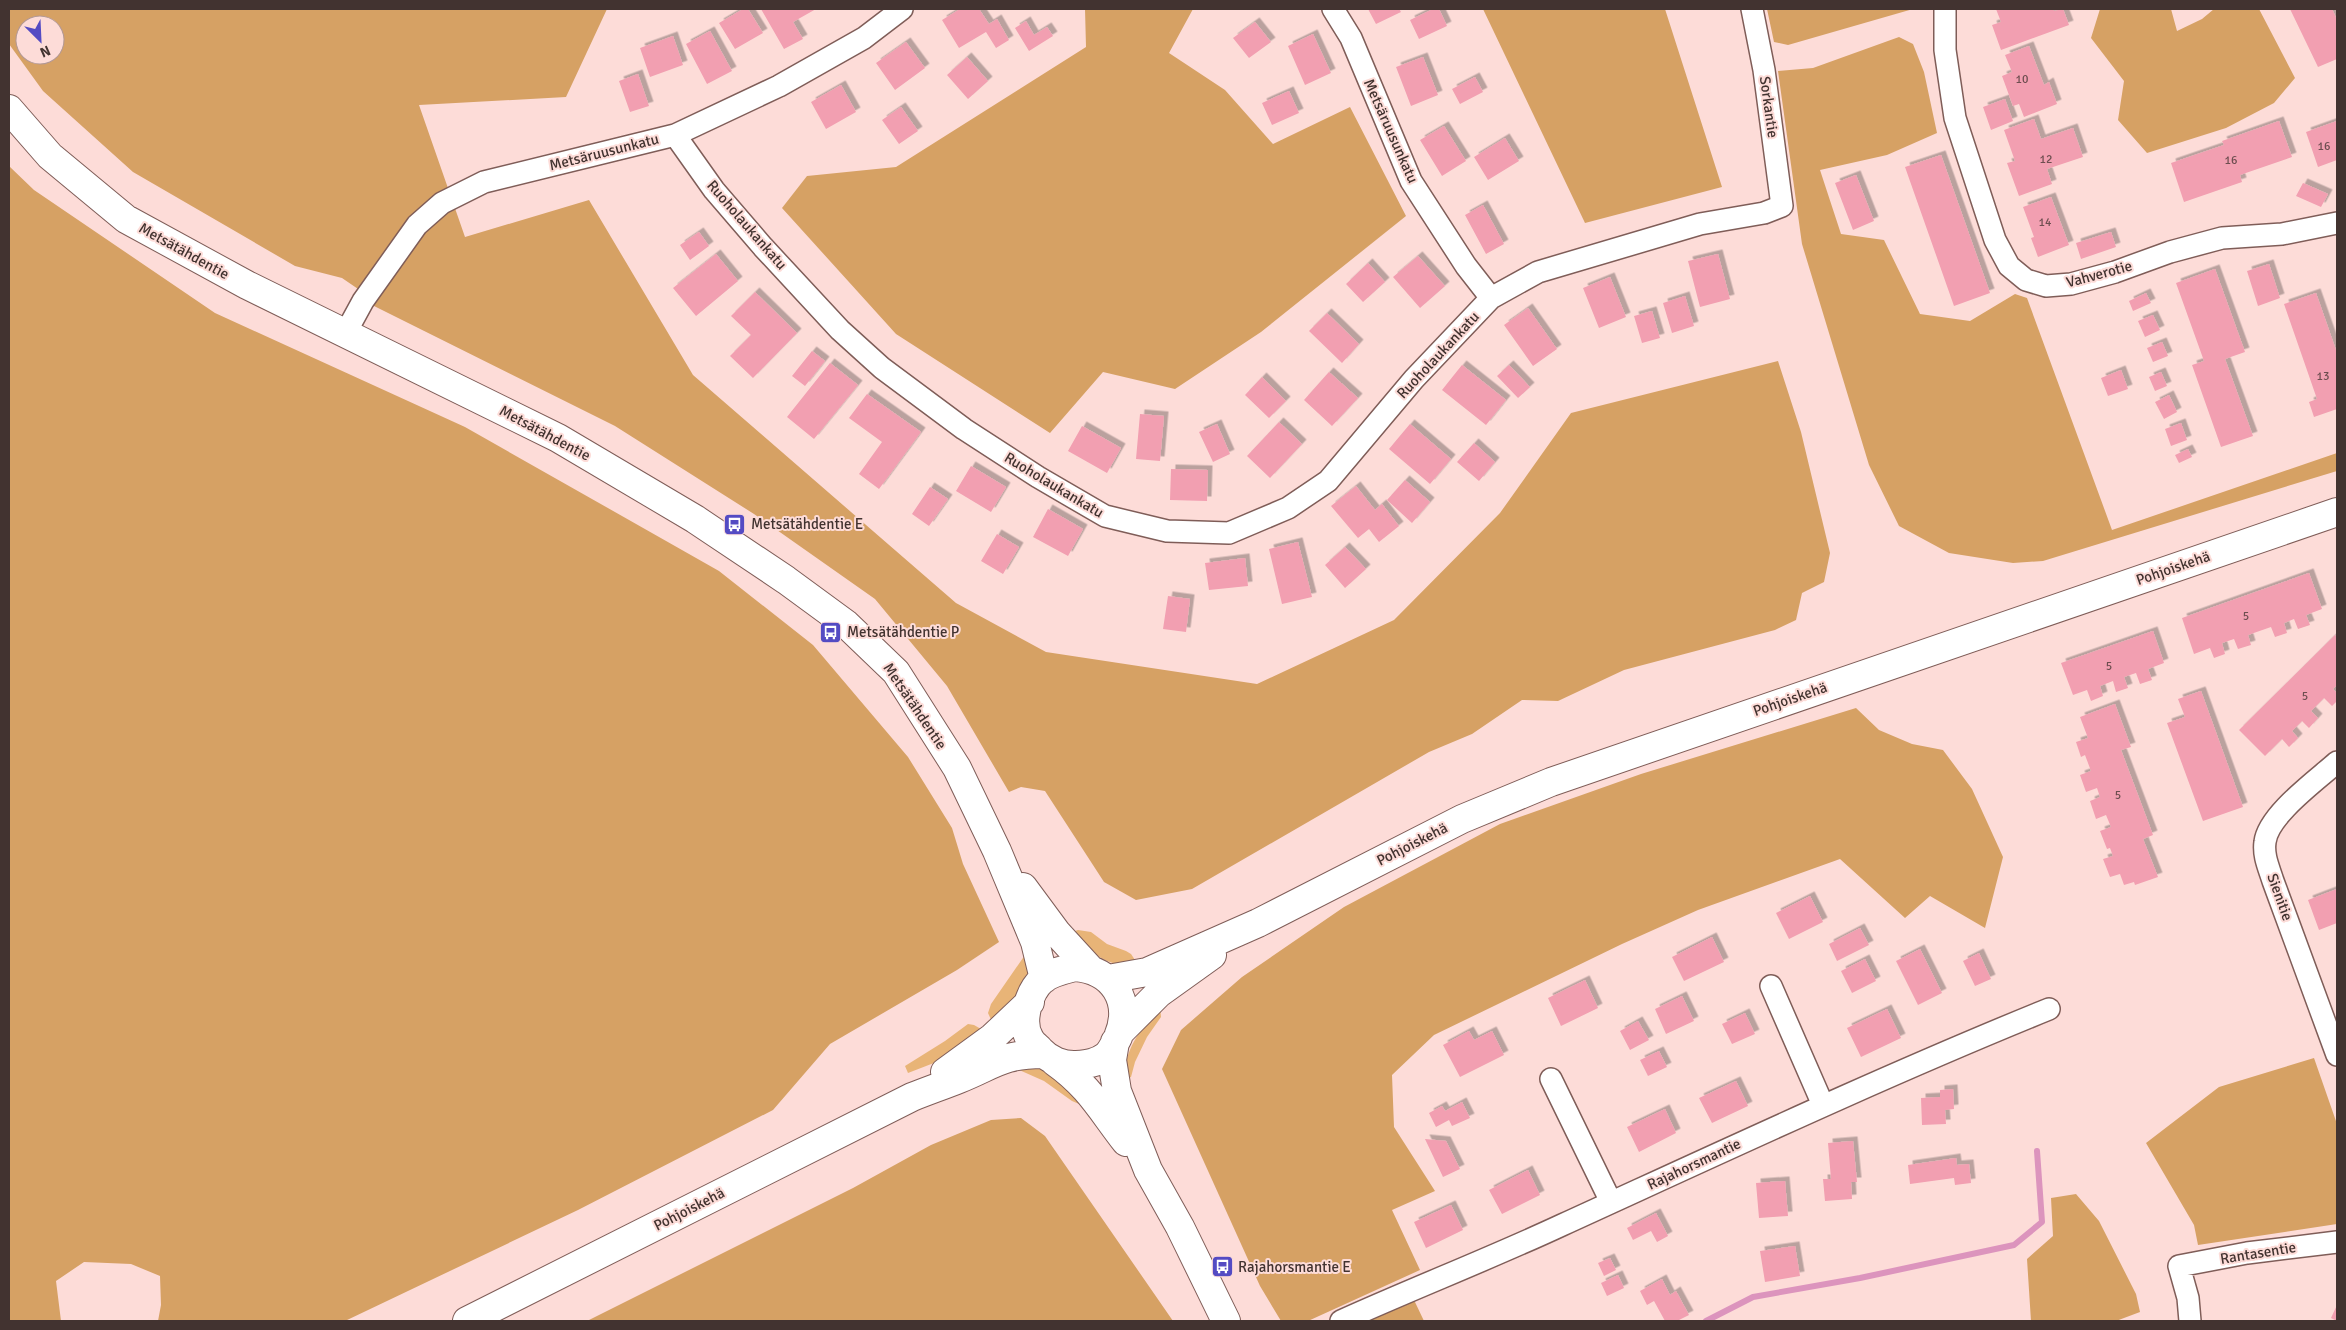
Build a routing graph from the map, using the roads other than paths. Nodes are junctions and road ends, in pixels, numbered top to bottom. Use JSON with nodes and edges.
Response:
{"nodes":[{"id":1,"x":902,"y":9,"type":"edge"},
{"id":2,"x":1333,"y":9,"type":"edge"},
{"id":3,"x":1752,"y":9,"type":"edge"},
{"id":4,"x":1945,"y":9,"type":"edge"},
{"id":5,"x":9,"y":109,"type":"edge"},
{"id":6,"x":675,"y":135,"type":"junction"},
{"id":7,"x":1782,"y":206,"type":"joint"},
{"id":8,"x":2337,"y":223,"type":"edge"},
{"id":9,"x":1491,"y":298,"type":"junction"},
{"id":10,"x":345,"y":334,"type":"junction"},
{"id":11,"x":2337,"y":512,"type":"edge"},
{"id":12,"x":2337,"y":762,"type":"edge"},
{"id":13,"x":997,"y":851,"type":"junction"},
{"id":14,"x":1258,"y":923,"type":"junction"},
{"id":15,"x":1099,"y":974,"type":"junction"},
{"id":16,"x":1044,"y":979,"type":"junction"},
{"id":17,"x":1771,"y":986,"type":"dead end"},
{"id":18,"x":1030,"y":1002,"type":"junction"},
{"id":19,"x":2049,"y":1009,"type":"dead end"},
{"id":20,"x":1118,"y":1037,"type":"junction"},
{"id":21,"x":2337,"y":1055,"type":"edge"},
{"id":22,"x":1049,"y":1058,"type":"junction"},
{"id":23,"x":1551,"y":1079,"type":"dead end"},
{"id":24,"x":912,"y":1097,"type":"junction"},
{"id":25,"x":1822,"y":1105,"type":"junction"},
{"id":26,"x":1148,"y":1170,"type":"junction"},
{"id":27,"x":1611,"y":1202,"type":"junction"},
{"id":28,"x":2337,"y":1242,"type":"edge"},
{"id":29,"x":467,"y":1321,"type":"edge"},
{"id":30,"x":1226,"y":1321,"type":"edge"},
{"id":31,"x":1341,"y":1321,"type":"edge"},
{"id":32,"x":2190,"y":1321,"type":"edge"}],
"edges":[{"from":1,"to":6,"type":"street","name":"Metsäruusunkatu"},
{"from":2,"to":9,"type":"street","name":"Metsäruusunkatu"},
{"from":3,"to":7,"type":"street","name":"Sorkantie"},
{"from":4,"to":8,"type":"street","name":"Vahverotie"},
{"from":5,"to":10,"type":"main road","name":"Metsätähdentie"},
{"from":6,"to":9,"type":"street","name":"Ruoholaukankatu"},
{"from":6,"to":10,"type":"street","name":"Metsäruusunkatu"},
{"from":7,"to":9,"type":"street","name":"Ruoholaukankatu"},
{"from":10,"to":13,"type":"main road","name":"Metsätähdentie"},
{"from":11,"to":14,"type":"main road","name":"Pohjoiskehä"},
{"from":12,"to":21,"type":"street","name":"Sienitie"},
{"from":13,"to":15,"type":"main road","name":"Metsätähdentie"},
{"from":13,"to":16,"type":"main road","name":"Metsätähdentie"},
{"from":14,"to":15,"type":"main road","name":"Pohjoiskehä"},
{"from":14,"to":20,"type":"main road","name":"Pohjoiskehä"},
{"from":15,"to":16,"type":"main road"},
{"from":15,"to":20,"type":"main road"},
{"from":16,"to":18,"type":"main road"},
{"from":17,"to":25,"type":"street"},
{"from":18,"to":22,"type":"main road"},
{"from":18,"to":24,"type":"main road","name":"Pohjoiskehä"},
{"from":19,"to":25,"type":"street","name":"Rajahorsmantie"},
{"from":20,"to":22,"type":"main road"},
{"from":20,"to":26,"type":"main road"},
{"from":22,"to":24,"type":"main road","name":"Pohjoiskehä"},
{"from":22,"to":26,"type":"main road"},
{"from":23,"to":27,"type":"street"},
{"from":24,"to":29,"type":"main road","name":"Pohjoiskehä"},
{"from":25,"to":27,"type":"street","name":"Rajahorsmantie"},
{"from":26,"to":30,"type":"main road"},
{"from":27,"to":31,"type":"street","name":"Rajahorsmantie"},
{"from":28,"to":32,"type":"street","name":"Rantasentie"}]}
